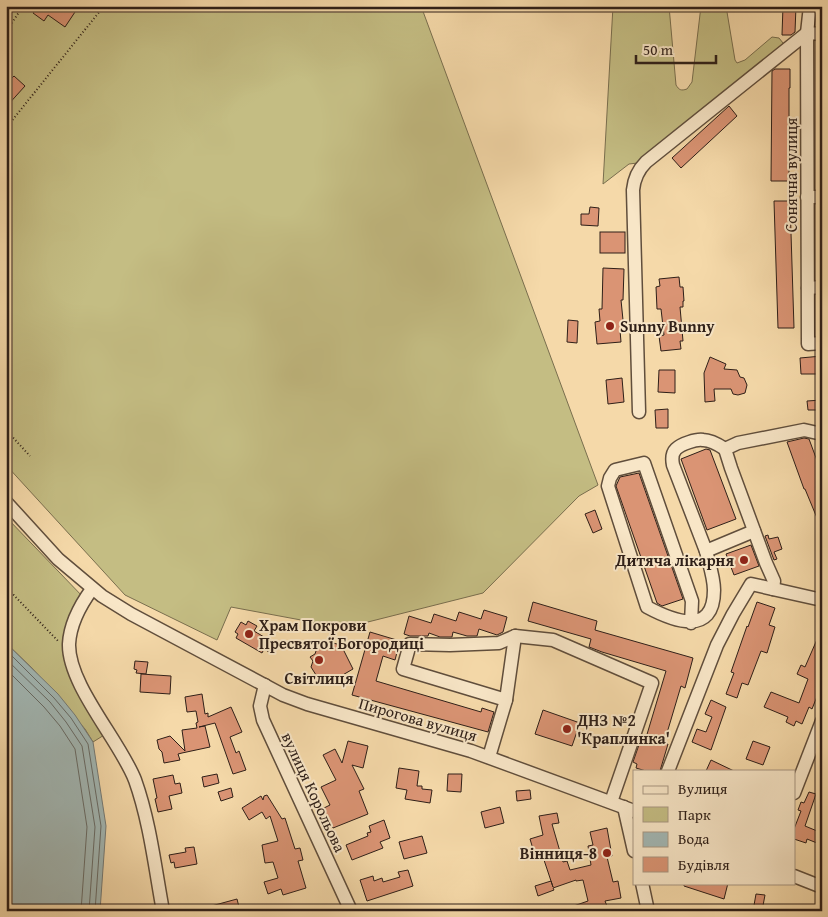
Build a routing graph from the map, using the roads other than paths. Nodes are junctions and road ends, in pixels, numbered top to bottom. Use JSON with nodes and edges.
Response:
{"nodes":[{"id":1,"x":810,"y":6,"type":"edge"},
{"id":2,"x":807,"y":33,"type":"junction"},
{"id":3,"x":822,"y":34,"type":"edge"},
{"id":4,"x":807,"y":197,"type":"junction"},
{"id":5,"x":822,"y":197,"type":"edge"},
{"id":6,"x":822,"y":287,"type":"edge"},
{"id":7,"x":808,"y":288,"type":"junction"},
{"id":8,"x":822,"y":343,"type":"edge"},
{"id":9,"x":639,"y":412,"type":"dead end"},
{"id":10,"x":822,"y":434,"type":"edge"},
{"id":11,"x":725,"y":449,"type":"junction"},
{"id":12,"x":6,"y":502,"type":"edge"},
{"id":13,"x":754,"y":531,"type":"junction"},
{"id":14,"x":706,"y":551,"type":"junction"},
{"id":15,"x":92,"y":588,"type":"junction"},
{"id":16,"x":773,"y":589,"type":"junction"},
{"id":17,"x":822,"y":600,"type":"edge"},
{"id":18,"x":691,"y":623,"type":"junction"},
{"id":19,"x":515,"y":636,"type":"junction"},
{"id":20,"x":266,"y":685,"type":"junction"},
{"id":21,"x":506,"y":700,"type":"junction"},
{"id":22,"x":822,"y":721,"type":"edge"},
{"id":23,"x":489,"y":757,"type":"junction"},
{"id":24,"x":668,"y":770,"type":"edge"},
{"id":25,"x":796,"y":788,"type":"edge"},
{"id":26,"x":611,"y":802,"type":"junction"},
{"id":27,"x":629,"y":809,"type":"edge"},
{"id":28,"x":633,"y":843,"type":"edge"},
{"id":29,"x":796,"y":877,"type":"edge"},
{"id":30,"x":642,"y":884,"type":"edge"},
{"id":31,"x":822,"y":887,"type":"edge"},
{"id":32,"x":163,"y":911,"type":"edge"},
{"id":33,"x":351,"y":911,"type":"edge"},
{"id":34,"x":648,"y":911,"type":"edge"}],
"edges":[{"from":1,"to":2,"type":"street","name":"Сонячна вулиця"},
{"from":2,"to":3,"type":"street"},
{"from":2,"to":4,"type":"street","name":"Сонячна вулиця"},
{"from":2,"to":9,"type":"street"},
{"from":4,"to":5,"type":"street"},
{"from":4,"to":7,"type":"street","name":"Сонячна вулиця"},
{"from":6,"to":7,"type":"street"},
{"from":7,"to":8,"type":"street","name":"Сонячна вулиця"},
{"from":10,"to":11,"type":"street"},
{"from":11,"to":13,"type":"street"},
{"from":11,"to":14,"type":"street"},
{"from":12,"to":15,"type":"street","name":"Пирогова вулиця"},
{"from":13,"to":14,"type":"street"},
{"from":13,"to":16,"type":"street"},
{"from":14,"to":18,"type":"street"},
{"from":15,"to":20,"type":"street","name":"Пирогова вулиця"},
{"from":15,"to":32,"type":"street"},
{"from":16,"to":17,"type":"street"},
{"from":16,"to":24,"type":"street"},
{"from":18,"to":18,"type":"street"},
{"from":19,"to":21,"type":"street"},
{"from":19,"to":21,"type":"street"},
{"from":19,"to":26,"type":"street"},
{"from":20,"to":23,"type":"street","name":"Пирогова вулиця"},
{"from":20,"to":33,"type":"street","name":"вулиця Корольова"},
{"from":21,"to":23,"type":"street"},
{"from":22,"to":25,"type":"street"},
{"from":23,"to":26,"type":"street","name":"Пирогова вулиця"},
{"from":26,"to":27,"type":"street","name":"Пирогова вулиця"},
{"from":27,"to":28,"type":"street","name":"Пирогова вулиця"},
{"from":29,"to":31,"type":"street"},
{"from":30,"to":34,"type":"street"}]}
